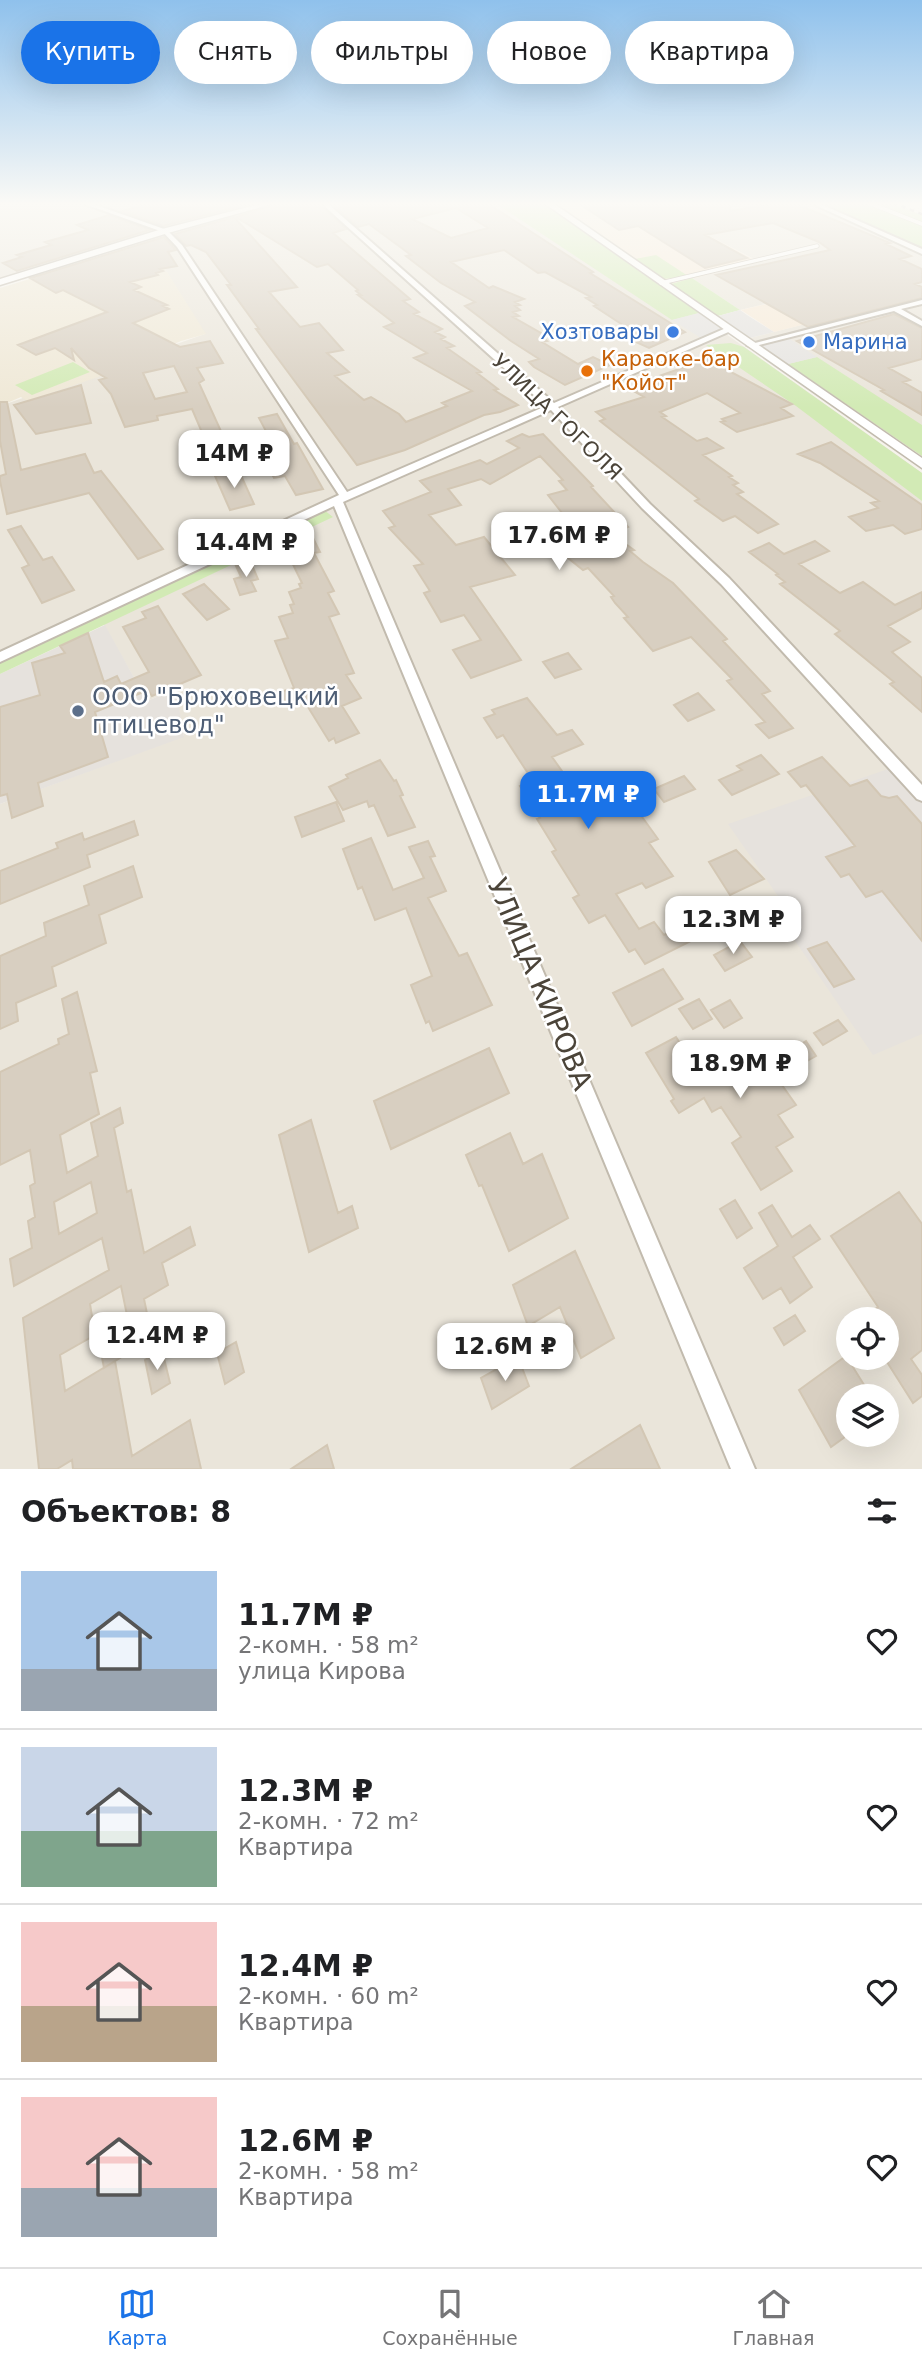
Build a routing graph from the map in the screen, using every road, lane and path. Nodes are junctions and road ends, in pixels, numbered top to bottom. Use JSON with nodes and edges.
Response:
{"nodes":[{"id":1,"x":35,"y":272,"type":"edge"},
{"id":2,"x":197,"y":272,"type":"edge"},
{"id":3,"x":401,"y":272,"type":"edge"},
{"id":4,"x":645,"y":272,"type":"edge"},
{"id":5,"x":709,"y":272,"type":"edge"},
{"id":6,"x":0,"y":282,"type":"edge"},
{"id":7,"x":661,"y":283,"type":"junction"},
{"id":8,"x":922,"y":302,"type":"edge"},
{"id":9,"x":895,"y":309,"type":"junction"},
{"id":10,"x":922,"y":324,"type":"edge"},
{"id":11,"x":729,"y":330,"type":"junction"},
{"id":12,"x":751,"y":345,"type":"junction"},
{"id":13,"x":551,"y":405,"type":"junction"},
{"id":14,"x":922,"y":464,"type":"edge"},
{"id":15,"x":341,"y":498,"type":"junction"},
{"id":16,"x":0,"y":657,"type":"edge"},
{"id":17,"x":922,"y":795,"type":"edge"},
{"id":18,"x":743,"y":1469,"type":"edge"}],
"edges":[{"from":1,"to":6,"type":"street"},
{"from":2,"to":15,"type":"street","name":"УЛИЦА КИРОВА"},
{"from":3,"to":13,"type":"street","name":"УЛИЦА ГОГОЛЯ"},
{"from":4,"to":7,"type":"street"},
{"from":5,"to":7,"type":"lane"},
{"from":7,"to":11,"type":"street"},
{"from":8,"to":9,"type":"street"},
{"from":9,"to":10,"type":"street"},
{"from":9,"to":12,"type":"street"},
{"from":11,"to":12,"type":"street"},
{"from":11,"to":13,"type":"street"},
{"from":12,"to":14,"type":"street"},
{"from":13,"to":15,"type":"street"},
{"from":13,"to":17,"type":"street","name":"УЛИЦА ГОГОЛЯ"},
{"from":15,"to":16,"type":"street"},
{"from":15,"to":18,"type":"street","name":"УЛИЦА КИРОВА"}]}
